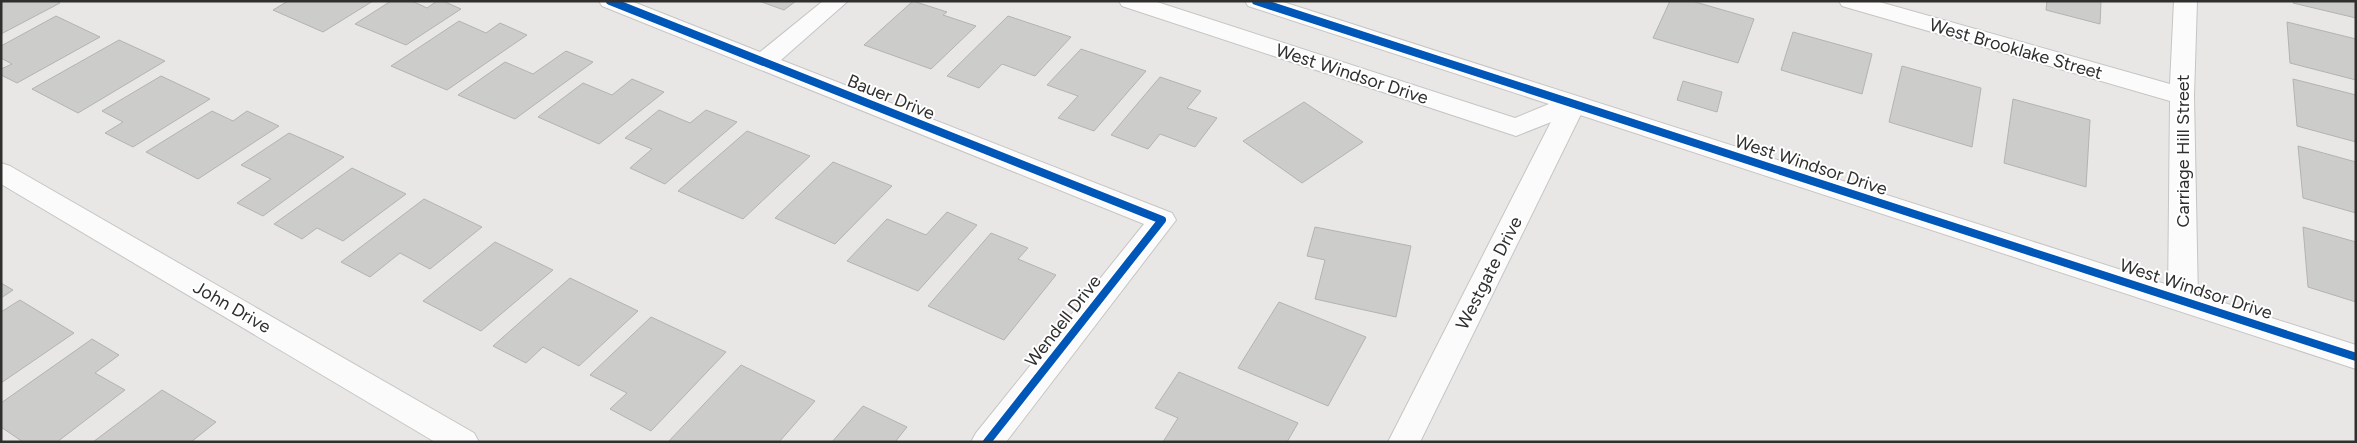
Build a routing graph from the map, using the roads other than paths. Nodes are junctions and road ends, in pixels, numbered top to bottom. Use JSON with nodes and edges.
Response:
{"nodes":[{"id":1,"x":610,"y":1,"type":"edge"},
{"id":2,"x":837,"y":1,"type":"edge"},
{"id":3,"x":1130,"y":1,"type":"edge"},
{"id":4,"x":1256,"y":1,"type":"edge"},
{"id":5,"x":1850,"y":1,"type":"edge"},
{"id":6,"x":2186,"y":1,"type":"edge"},
{"id":7,"x":763,"y":62,"type":"junction"},
{"id":8,"x":2182,"y":96,"type":"junction"},
{"id":9,"x":1573,"y":104,"type":"junction"},
{"id":10,"x":1,"y":172,"type":"edge"},
{"id":11,"x":1162,"y":220,"type":"joint"},
{"id":12,"x":2183,"y":300,"type":"junction"},
{"id":13,"x":2356,"y":357,"type":"edge"},
{"id":14,"x":463,"y":442,"type":"edge"},
{"id":15,"x":987,"y":442,"type":"edge"},
{"id":16,"x":1404,"y":442,"type":"edge"}],
"edges":[{"from":1,"to":7,"type":"street","name":"Bauer Drive"},
{"from":2,"to":7,"type":"street"},
{"from":3,"to":9,"type":"street","name":"West Windsor Drive"},
{"from":4,"to":9,"type":"street","name":"West Windsor Drive"},
{"from":5,"to":8,"type":"street","name":"West Brooklake Street"},
{"from":6,"to":8,"type":"street","name":"Carriage Hill Street"},
{"from":7,"to":11,"type":"street","name":"Bauer Drive"},
{"from":8,"to":12,"type":"street","name":"Carriage Hill Street"},
{"from":9,"to":12,"type":"street","name":"West Windsor Drive"},
{"from":9,"to":16,"type":"street","name":"Westgate Drive"},
{"from":10,"to":14,"type":"street","name":"John Drive"},
{"from":11,"to":15,"type":"street","name":"Wendell Drive"},
{"from":12,"to":13,"type":"street","name":"West Windsor Drive"}]}
